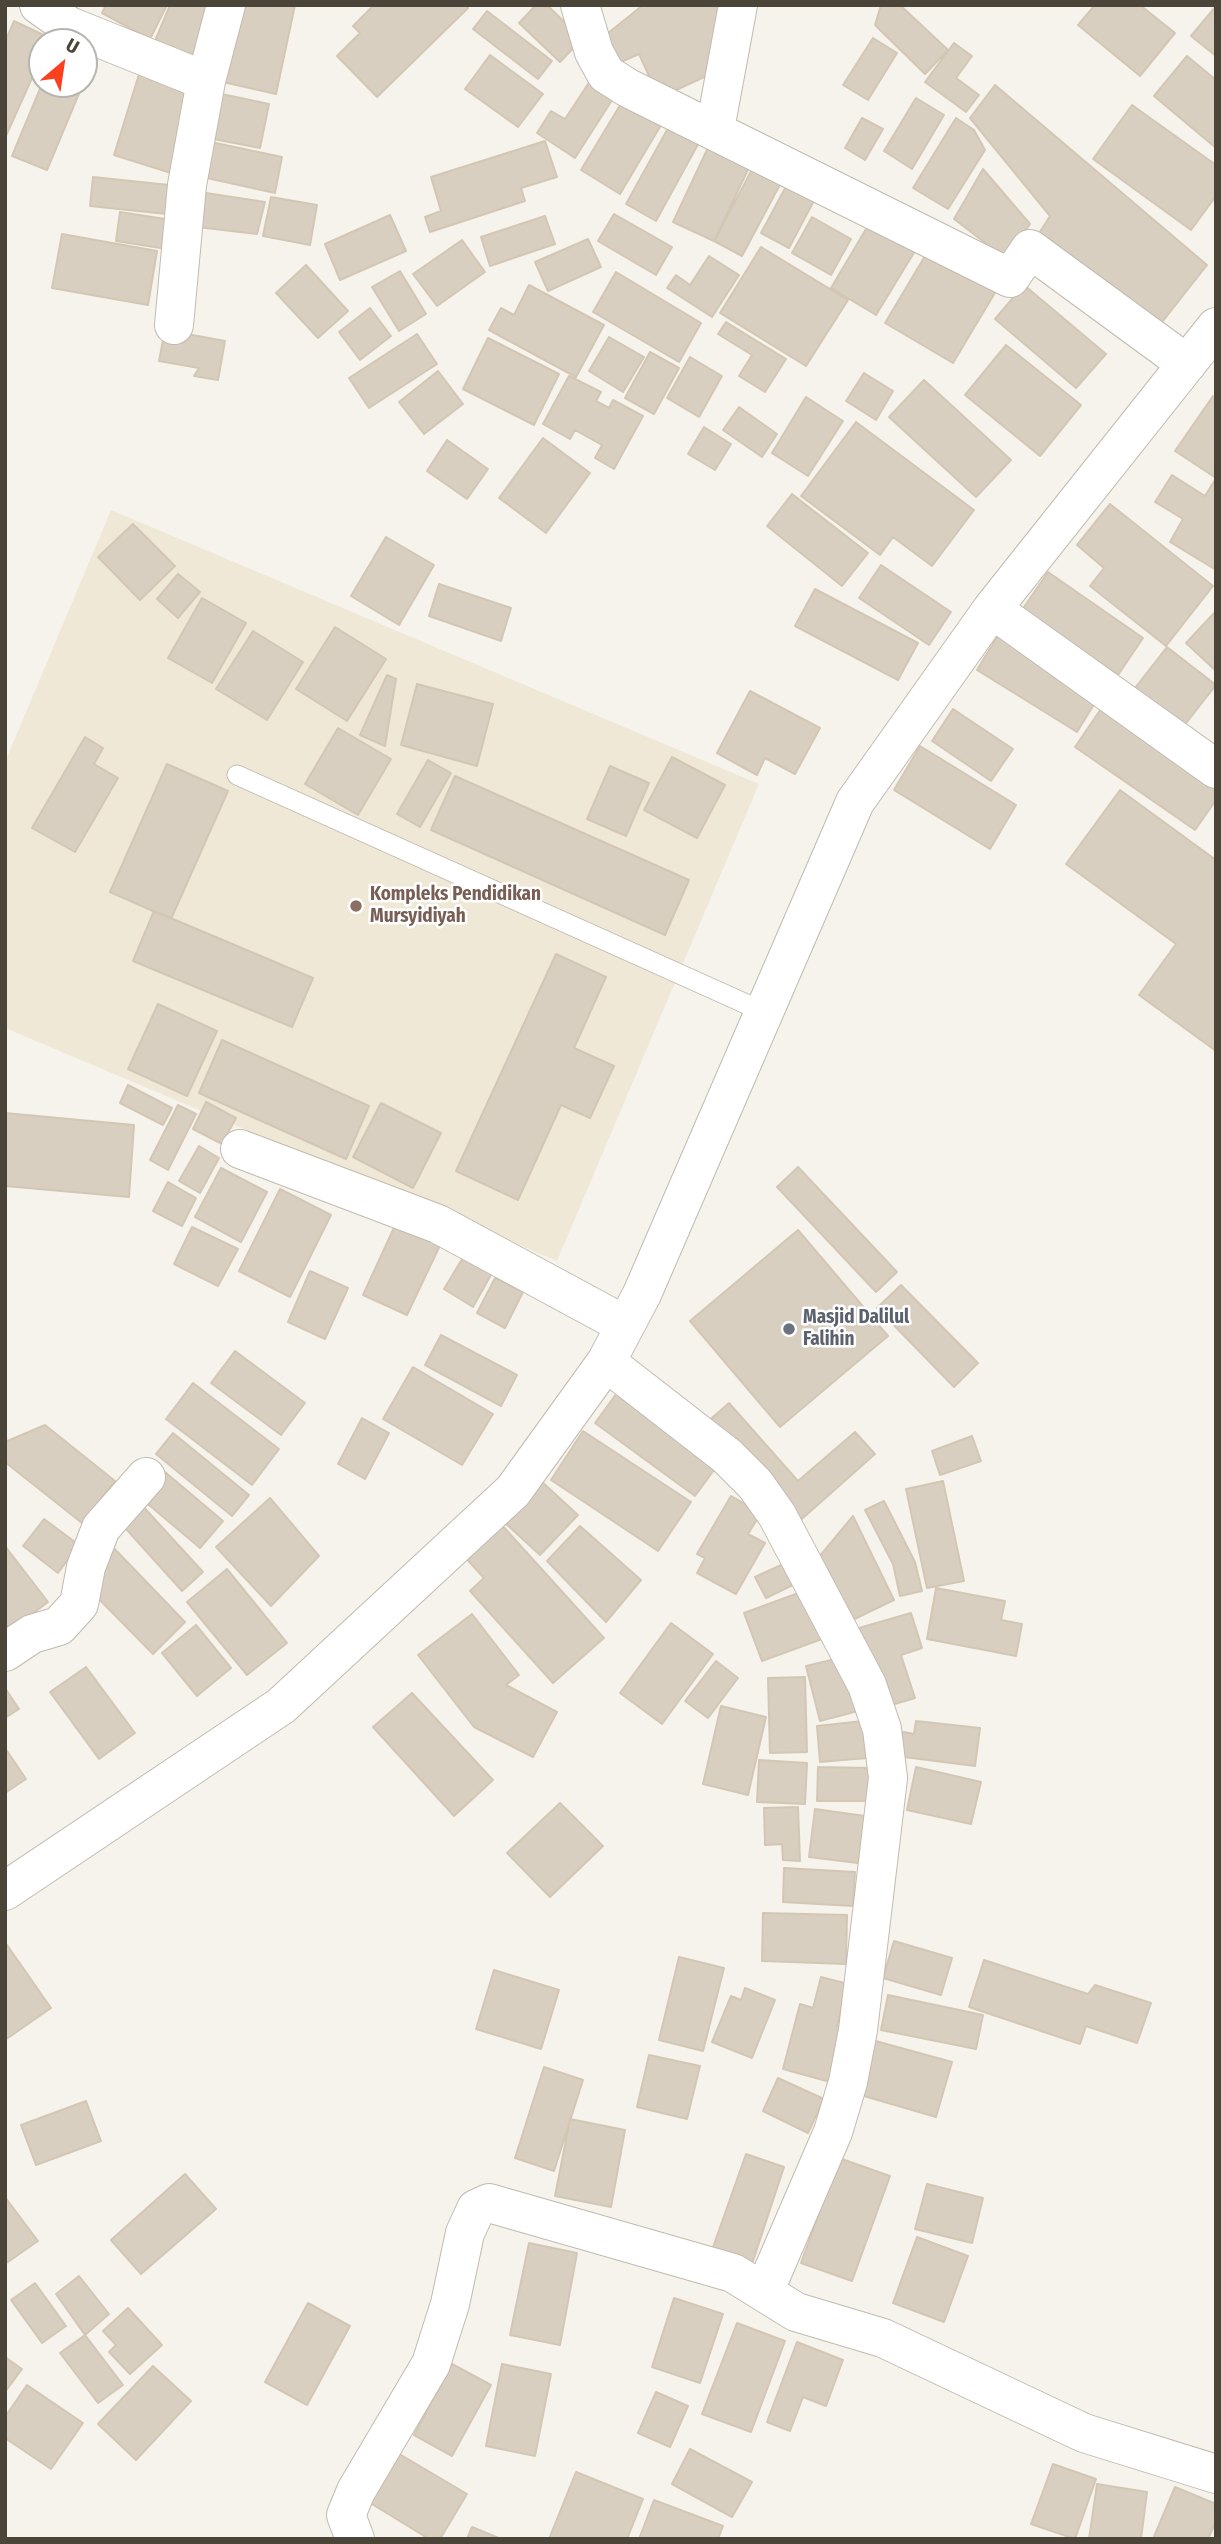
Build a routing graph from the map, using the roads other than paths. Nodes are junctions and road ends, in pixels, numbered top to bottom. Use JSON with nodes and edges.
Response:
{"nodes":[{"id":1,"x":39,"y":5,"type":"edge"},
{"id":2,"x":226,"y":5,"type":"edge"},
{"id":3,"x":580,"y":5,"type":"edge"},
{"id":4,"x":738,"y":5,"type":"edge"},
{"id":5,"x":206,"y":81,"type":"junction"},
{"id":6,"x":715,"y":129,"type":"junction"},
{"id":7,"x":174,"y":325,"type":"dead end"},
{"id":8,"x":1216,"y":327,"type":"edge"},
{"id":9,"x":1187,"y":363,"type":"junction"},
{"id":10,"x":992,"y":609,"type":"junction"},
{"id":11,"x":1216,"y":769,"type":"edge"},
{"id":12,"x":237,"y":775,"type":"dead end"},
{"id":13,"x":764,"y":1012,"type":"junction"},
{"id":14,"x":240,"y":1149,"type":"dead end"},
{"id":15,"x":625,"y":1325,"type":"junction"},
{"id":16,"x":606,"y":1362,"type":"junction"},
{"id":17,"x":146,"y":1477,"type":"dead end"},
{"id":18,"x":5,"y":1652,"type":"edge"},
{"id":19,"x":7,"y":1886,"type":"edge"},
{"id":20,"x":764,"y":2292,"type":"junction"},
{"id":21,"x":1216,"y":2474,"type":"edge"},
{"id":22,"x":355,"y":2539,"type":"edge"}],
"edges":[{"from":1,"to":5,"type":"street"},
{"from":2,"to":5,"type":"street"},
{"from":3,"to":6,"type":"street"},
{"from":4,"to":6,"type":"street"},
{"from":5,"to":7,"type":"street"},
{"from":6,"to":9,"type":"street"},
{"from":8,"to":9,"type":"street"},
{"from":9,"to":10,"type":"street"},
{"from":10,"to":11,"type":"street"},
{"from":10,"to":13,"type":"street"},
{"from":12,"to":13,"type":"lane"},
{"from":13,"to":15,"type":"street"},
{"from":14,"to":15,"type":"street"},
{"from":15,"to":16,"type":"street"},
{"from":16,"to":19,"type":"street"},
{"from":16,"to":20,"type":"street"},
{"from":17,"to":18,"type":"street"},
{"from":20,"to":21,"type":"street"},
{"from":20,"to":22,"type":"street"}]}
